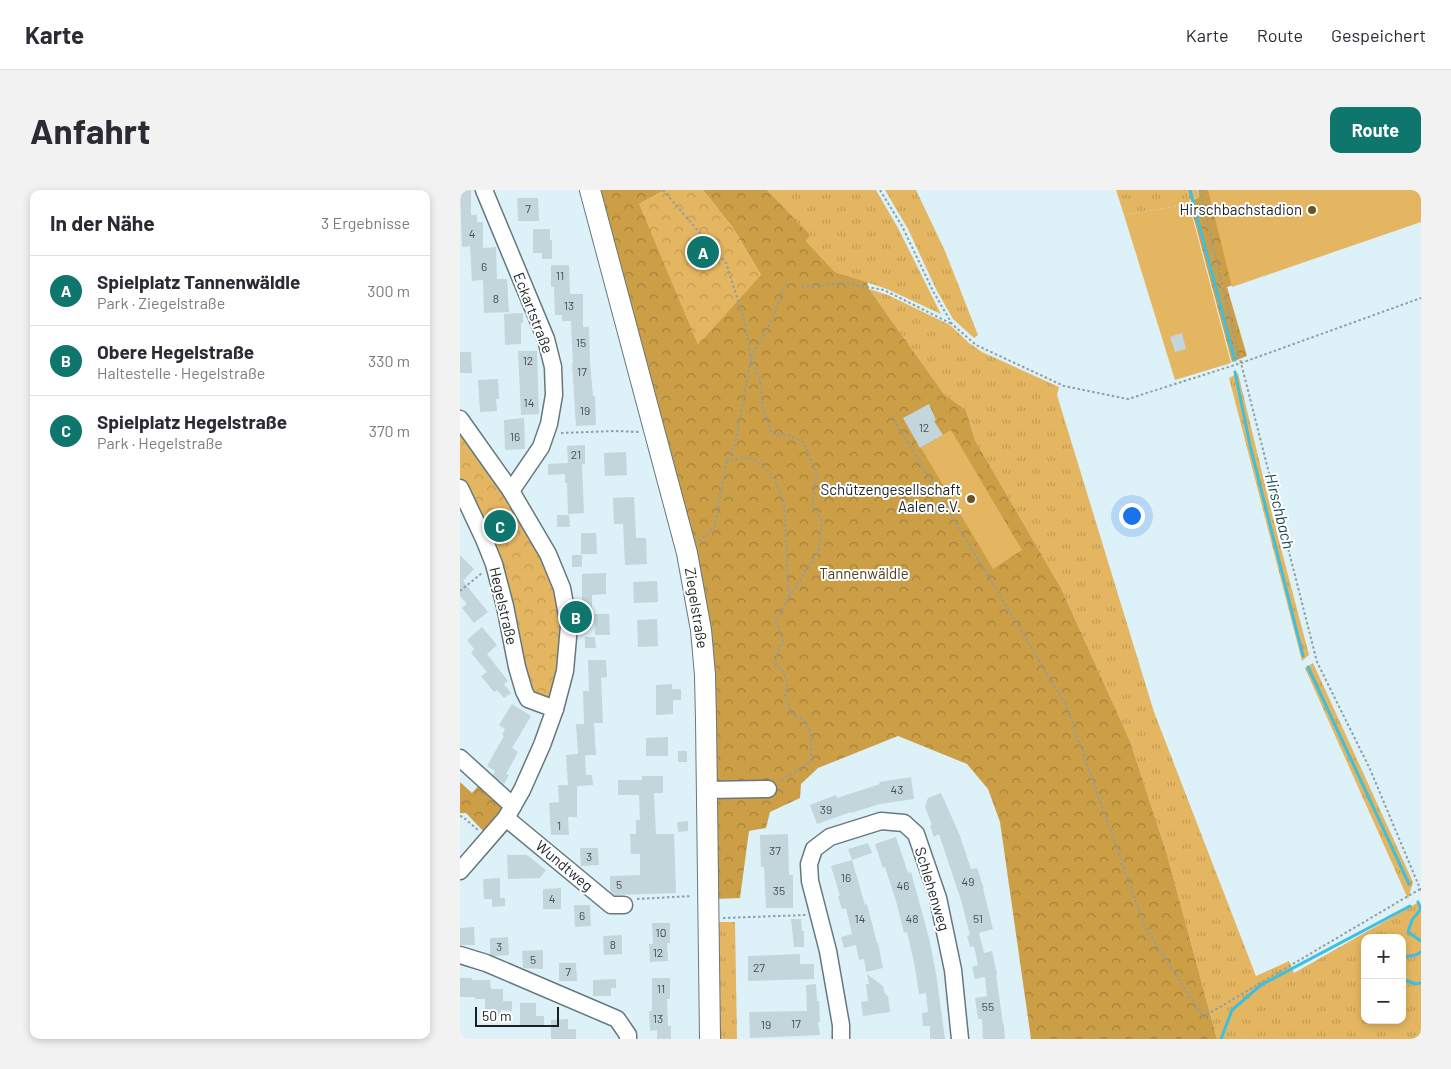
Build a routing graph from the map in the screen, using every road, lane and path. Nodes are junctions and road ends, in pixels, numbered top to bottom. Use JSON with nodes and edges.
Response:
{"nodes":[{"id":1,"x":484,"y":190,"type":"edge"},
{"id":2,"x":590,"y":190,"type":"edge"},
{"id":3,"x":663,"y":190,"type":"edge"},
{"id":4,"x":880,"y":190,"type":"edge"},
{"id":5,"x":1200,"y":190,"type":"edge"},
{"id":6,"x":786,"y":283,"type":"dead end"},
{"id":7,"x":802,"y":287,"type":"dead end"},
{"id":8,"x":1421,"y":298,"type":"edge"},
{"id":9,"x":952,"y":324,"type":"junction"},
{"id":10,"x":751,"y":358,"type":"junction"},
{"id":11,"x":1241,"y":363,"type":"junction"},
{"id":12,"x":460,"y":419,"type":"edge"},
{"id":13,"x":894,"y":420,"type":"dead end"},
{"id":14,"x":636,"y":432,"type":"dead end"},
{"id":15,"x":546,"y":433,"type":"junction"},
{"id":16,"x":726,"y":462,"type":"junction"},
{"id":17,"x":460,"y":488,"type":"edge"},
{"id":18,"x":511,"y":491,"type":"junction"},
{"id":19,"x":687,"y":553,"type":"junction"},
{"id":20,"x":494,"y":564,"type":"junction"},
{"id":21,"x":460,"y":591,"type":"edge"},
{"id":22,"x":790,"y":598,"type":"junction"},
{"id":23,"x":555,"y":709,"type":"junction"},
{"id":24,"x":460,"y":758,"type":"edge"},
{"id":25,"x":768,"y":789,"type":"joint"},
{"id":26,"x":707,"y":790,"type":"junction"},
{"id":27,"x":509,"y":812,"type":"junction"},
{"id":28,"x":460,"y":816,"type":"edge"},
{"id":29,"x":488,"y":839,"type":"junction"},
{"id":30,"x":460,"y":871,"type":"edge"},
{"id":31,"x":1420,"y":890,"type":"edge"},
{"id":32,"x":697,"y":895,"type":"dead end"},
{"id":33,"x":624,"y":905,"type":"joint"},
{"id":34,"x":818,"y":915,"type":"junction"},
{"id":35,"x":708,"y":918,"type":"junction"},
{"id":36,"x":460,"y":955,"type":"edge"},
{"id":37,"x":628,"y":1039,"type":"edge"},
{"id":38,"x":710,"y":1039,"type":"edge"},
{"id":39,"x":841,"y":1039,"type":"edge"},
{"id":40,"x":960,"y":1039,"type":"edge"}],
"edges":[{"from":1,"to":15,"type":"street","name":"Eckartstraße"},
{"from":2,"to":19,"type":"main road","name":"Ziegelstraße"},
{"from":3,"to":10,"type":"path"},
{"from":4,"to":9,"type":"path"},
{"from":5,"to":11,"type":"path"},
{"from":6,"to":10,"type":"path"},
{"from":7,"to":9,"type":"path"},
{"from":8,"to":11,"type":"path"},
{"from":9,"to":11,"type":"path"},
{"from":10,"to":16,"type":"path"},
{"from":10,"to":22,"type":"path"},
{"from":11,"to":31,"type":"path"},
{"from":12,"to":18,"type":"street"},
{"from":13,"to":31,"type":"path"},
{"from":14,"to":15,"type":"path"},
{"from":15,"to":18,"type":"street","name":"Eckartstraße"},
{"from":16,"to":19,"type":"path"},
{"from":16,"to":22,"type":"path"},
{"from":17,"to":20,"type":"street","name":"Hegelstraße"},
{"from":18,"to":23,"type":"street"},
{"from":19,"to":26,"type":"main road","name":"Ziegelstraße"},
{"from":20,"to":21,"type":"path"},
{"from":20,"to":23,"type":"street","name":"Hegelstraße"},
{"from":22,"to":25,"type":"path"},
{"from":23,"to":27,"type":"street"},
{"from":24,"to":27,"type":"street","name":"Wundtweg"},
{"from":25,"to":26,"type":"street"},
{"from":26,"to":35,"type":"main road","name":"Ziegelstraße"},
{"from":27,"to":29,"type":"street"},
{"from":27,"to":33,"type":"street","name":"Wundtweg"},
{"from":28,"to":29,"type":"path"},
{"from":29,"to":30,"type":"street"},
{"from":32,"to":33,"type":"path"},
{"from":34,"to":35,"type":"path"},
{"from":34,"to":39,"type":"street","name":"Schlehenweg"},
{"from":34,"to":40,"type":"street","name":"Schlehenweg"},
{"from":35,"to":38,"type":"main road","name":"Ziegelstraße"},
{"from":36,"to":37,"type":"street"}]}
